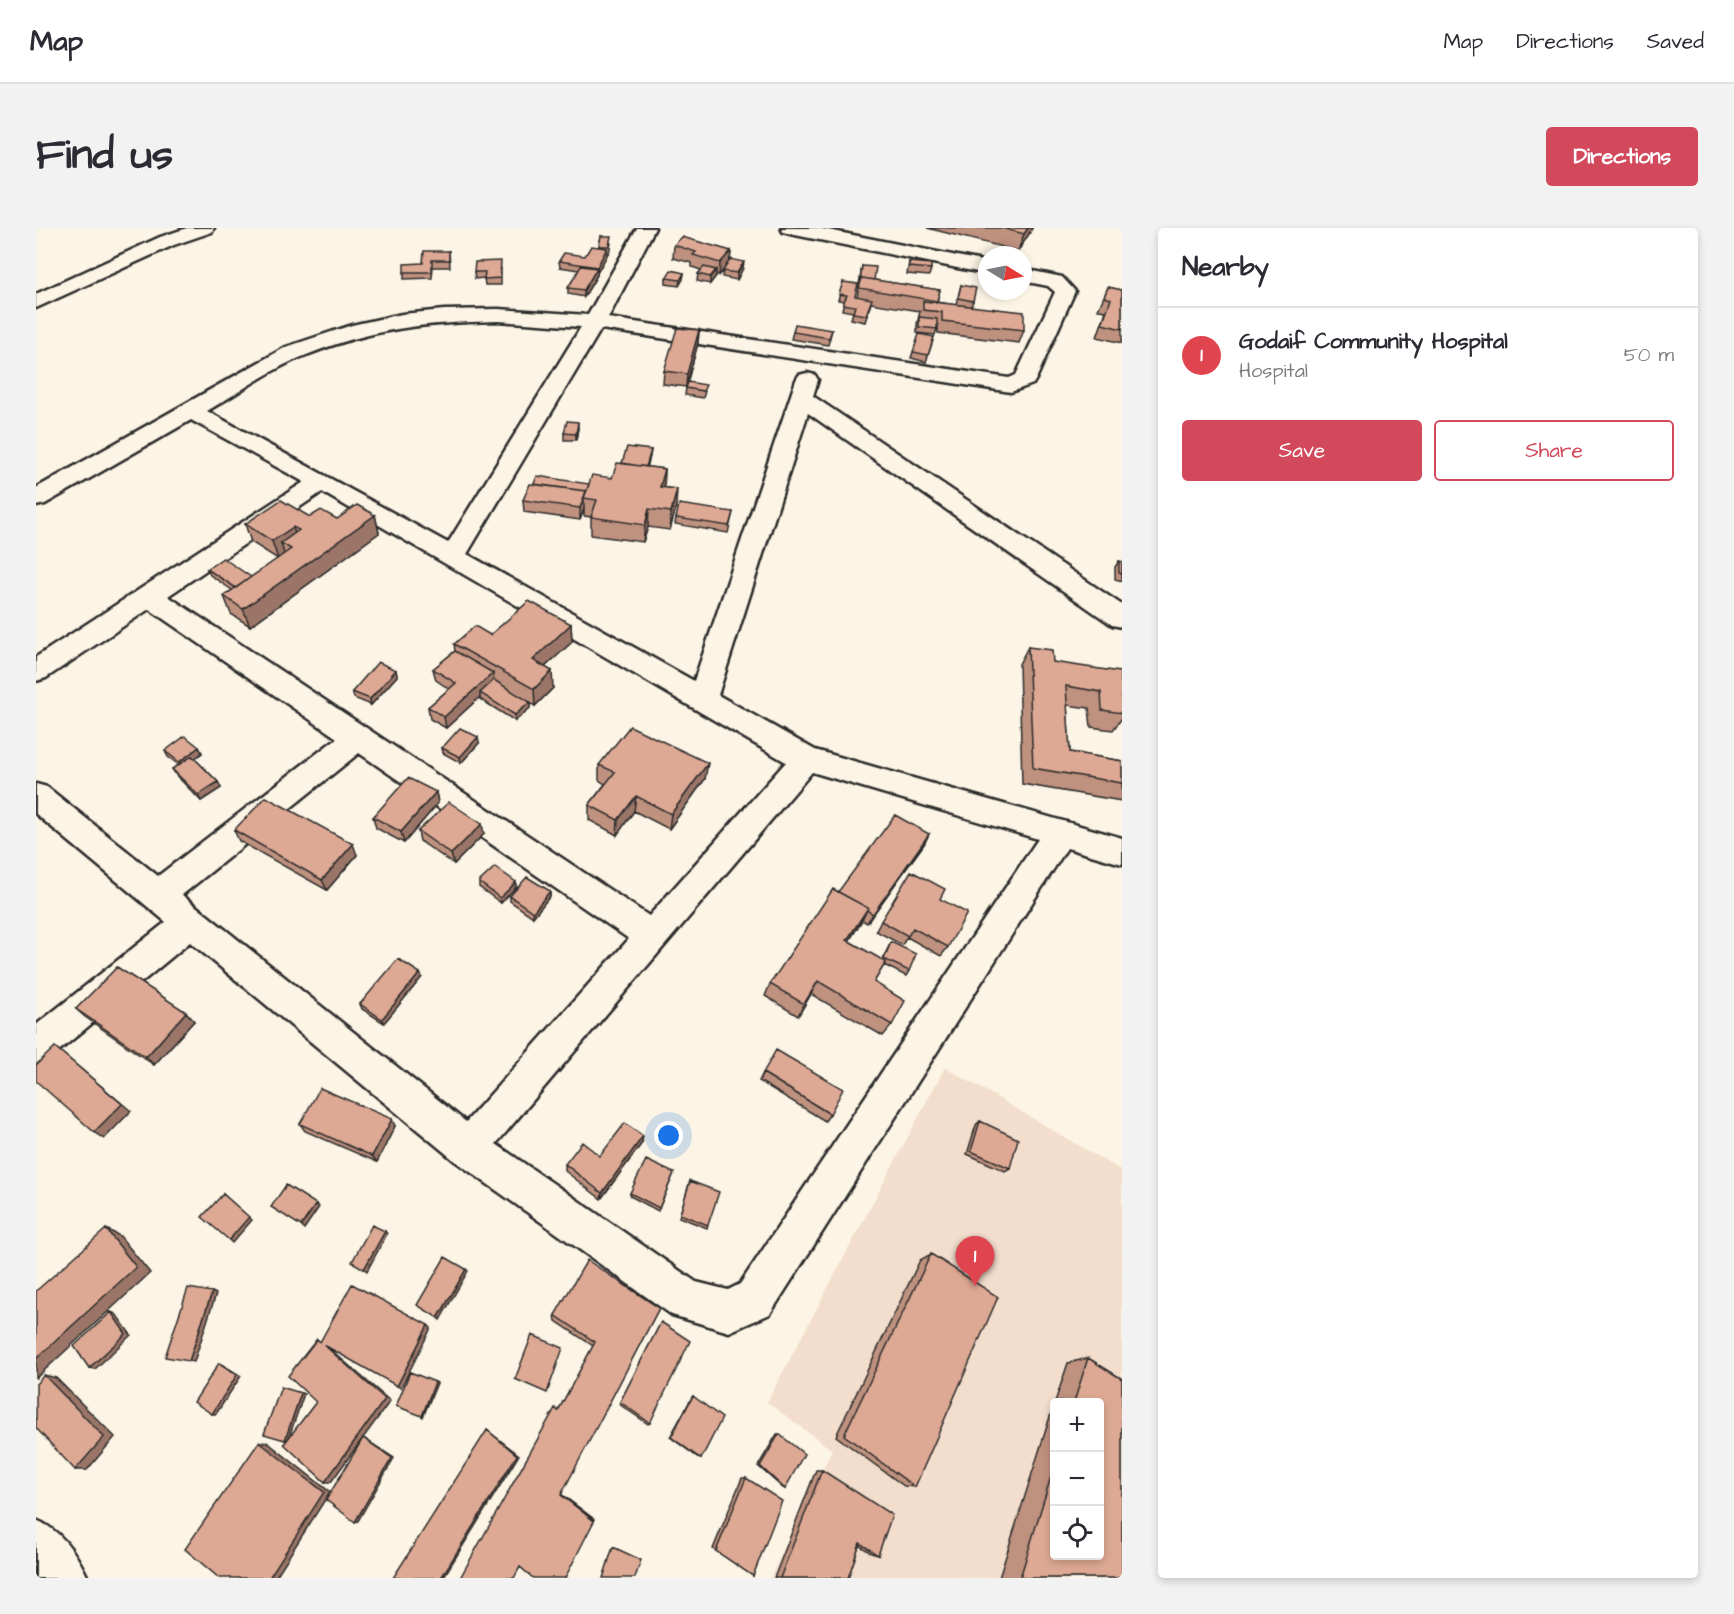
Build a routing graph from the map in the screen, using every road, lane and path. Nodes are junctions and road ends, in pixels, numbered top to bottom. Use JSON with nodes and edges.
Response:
{"nodes":[{"id":1,"x":205,"y":228,"type":"edge"},
{"id":2,"x":646,"y":228,"type":"edge"},
{"id":3,"x":790,"y":228,"type":"edge"},
{"id":4,"x":978,"y":266,"type":"edge"},
{"id":5,"x":1032,"y":277,"type":"edge"},
{"id":6,"x":36,"y":302,"type":"edge"},
{"id":7,"x":595,"y":322,"type":"junction"},
{"id":8,"x":815,"y":355,"type":"junction"},
{"id":9,"x":801,"y":398,"type":"junction"},
{"id":10,"x":189,"y":410,"type":"junction"},
{"id":11,"x":321,"y":481,"type":"junction"},
{"id":12,"x":36,"y":498,"type":"edge"},
{"id":13,"x":453,"y":558,"type":"junction"},
{"id":14,"x":148,"y":595,"type":"junction"},
{"id":15,"x":1122,"y":618,"type":"edge"},
{"id":16,"x":36,"y":671,"type":"edge"},
{"id":17,"x":702,"y":699,"type":"junction"},
{"id":18,"x":357,"y":738,"type":"junction"},
{"id":19,"x":806,"y":759,"type":"junction"},
{"id":20,"x":36,"y":796,"type":"edge"},
{"id":21,"x":1059,"y":834,"type":"junction"},
{"id":22,"x":1122,"y":851,"type":"edge"},
{"id":23,"x":157,"y":896,"type":"junction"},
{"id":24,"x":189,"y":922,"type":"junction"},
{"id":25,"x":652,"y":936,"type":"junction"},
{"id":26,"x":36,"y":1047,"type":"edge"},
{"id":27,"x":468,"y":1148,"type":"junction"},
{"id":28,"x":36,"y":1543,"type":"edge"},
{"id":29,"x":64,"y":1578,"type":"edge"}],
"edges":[{"from":1,"to":6,"type":"street"},
{"from":2,"to":7,"type":"street"},
{"from":3,"to":4,"type":"street"},
{"from":5,"to":8,"type":"street"},
{"from":7,"to":8,"type":"street"},
{"from":7,"to":10,"type":"street"},
{"from":7,"to":13,"type":"street"},
{"from":8,"to":9,"type":"street"},
{"from":9,"to":15,"type":"street"},
{"from":9,"to":17,"type":"street"},
{"from":10,"to":11,"type":"street"},
{"from":10,"to":12,"type":"street"},
{"from":11,"to":13,"type":"street"},
{"from":11,"to":14,"type":"street"},
{"from":13,"to":17,"type":"street"},
{"from":14,"to":16,"type":"street"},
{"from":14,"to":18,"type":"street"},
{"from":17,"to":19,"type":"street"},
{"from":18,"to":23,"type":"street"},
{"from":18,"to":25,"type":"street"},
{"from":19,"to":21,"type":"street"},
{"from":19,"to":25,"type":"street"},
{"from":20,"to":23,"type":"street"},
{"from":21,"to":22,"type":"street"},
{"from":21,"to":27,"type":"street"},
{"from":23,"to":24,"type":"street"},
{"from":24,"to":26,"type":"street"},
{"from":24,"to":27,"type":"street"},
{"from":25,"to":27,"type":"street"},
{"from":28,"to":29,"type":"street"}]}
